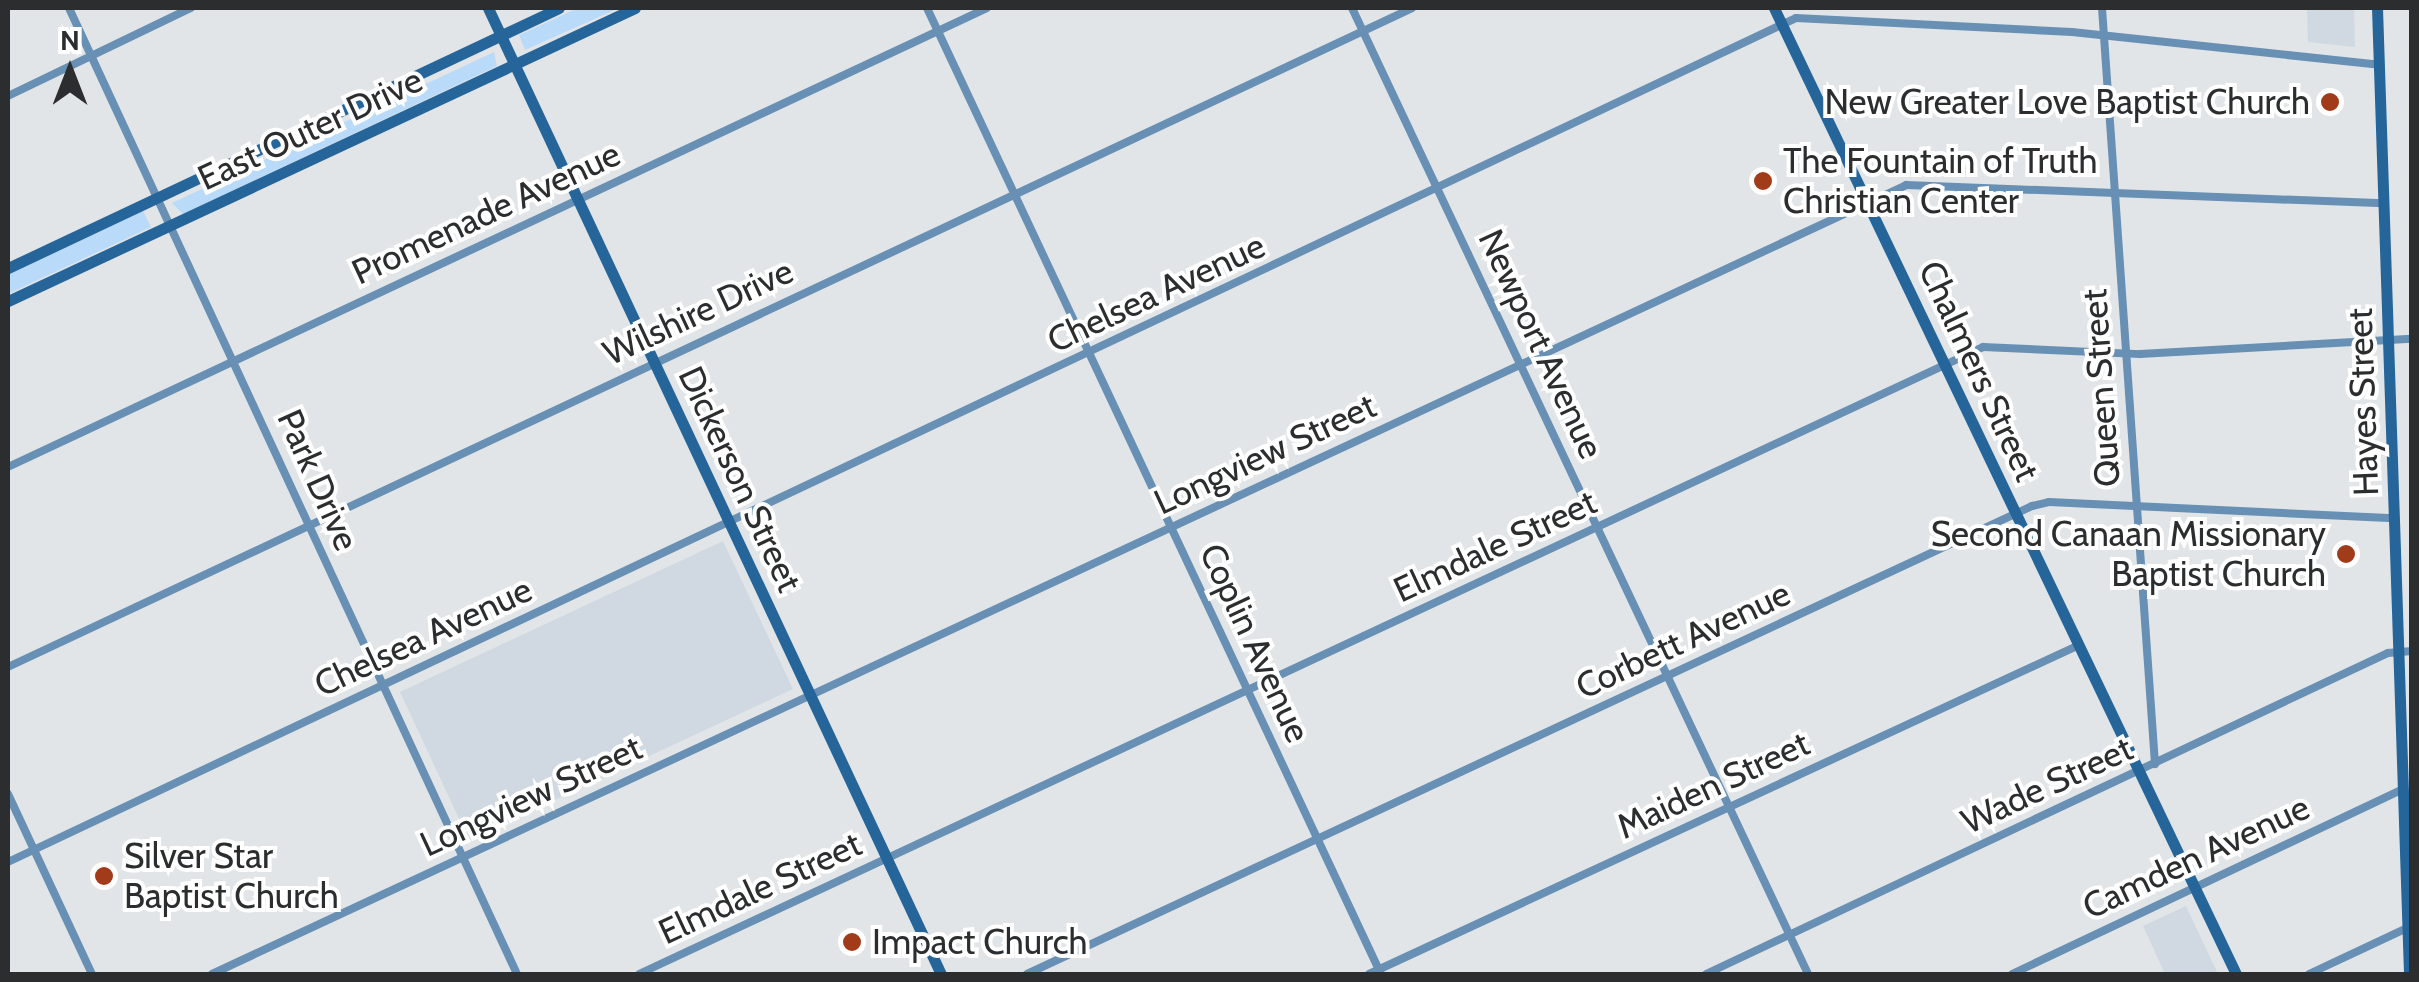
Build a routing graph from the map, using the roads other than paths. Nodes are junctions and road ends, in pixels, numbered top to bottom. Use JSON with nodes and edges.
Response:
{"nodes":[{"id":1,"x":70,"y":8,"type":"edge"},
{"id":2,"x":191,"y":8,"type":"edge"},
{"id":3,"x":488,"y":8,"type":"edge"},
{"id":4,"x":559,"y":8,"type":"edge"},
{"id":5,"x":635,"y":8,"type":"edge"},
{"id":6,"x":927,"y":8,"type":"edge"},
{"id":7,"x":987,"y":8,"type":"edge"},
{"id":8,"x":1352,"y":8,"type":"edge"},
{"id":9,"x":1412,"y":8,"type":"edge"},
{"id":10,"x":1774,"y":8,"type":"edge"},
{"id":11,"x":2102,"y":8,"type":"edge"},
{"id":12,"x":2377,"y":8,"type":"edge"},
{"id":13,"x":1782,"y":24,"type":"junction"},
{"id":14,"x":938,"y":30,"type":"junction"},
{"id":15,"x":1363,"y":30,"type":"junction"},
{"id":16,"x":2104,"y":34,"type":"junction"},
{"id":17,"x":499,"y":36,"type":"junction"},
{"id":18,"x":92,"y":56,"type":"junction"},
{"id":19,"x":513,"y":65,"type":"junction"},
{"id":20,"x":2379,"y":65,"type":"junction"},
{"id":21,"x":8,"y":96,"type":"edge"},
{"id":22,"x":1438,"y":190,"type":"junction"},
{"id":23,"x":1015,"y":193,"type":"junction"},
{"id":24,"x":2116,"y":194,"type":"junction"},
{"id":25,"x":158,"y":197,"type":"junction"},
{"id":26,"x":578,"y":200,"type":"junction"},
{"id":27,"x":1868,"y":204,"type":"junction"},
{"id":28,"x":2384,"y":204,"type":"junction"},
{"id":29,"x":171,"y":224,"type":"junction"},
{"id":30,"x":8,"y":268,"type":"edge"},
{"id":31,"x":8,"y":301,"type":"edge"},
{"id":32,"x":2412,"y":339,"type":"edge"},
{"id":33,"x":2388,"y":342,"type":"junction"},
{"id":34,"x":1090,"y":354,"type":"junction"},
{"id":35,"x":2126,"y":354,"type":"junction"},
{"id":36,"x":234,"y":362,"type":"junction"},
{"id":37,"x":655,"y":363,"type":"junction"},
{"id":38,"x":1948,"y":365,"type":"junction"},
{"id":39,"x":1520,"y":366,"type":"junction"},
{"id":40,"x":8,"y":467,"type":"edge"},
{"id":41,"x":2137,"y":506,"type":"junction"},
{"id":42,"x":2017,"y":515,"type":"junction"},
{"id":43,"x":2394,"y":518,"type":"junction"},
{"id":44,"x":729,"y":524,"type":"junction"},
{"id":45,"x":308,"y":526,"type":"junction"},
{"id":46,"x":1170,"y":528,"type":"junction"},
{"id":47,"x":1598,"y":528,"type":"junction"},
{"id":48,"x":2079,"y":645,"type":"junction"},
{"id":49,"x":2405,"y":652,"type":"edge"},
{"id":50,"x":8,"y":667,"type":"edge"},
{"id":51,"x":1667,"y":678,"type":"junction"},
{"id":52,"x":382,"y":687,"type":"junction"},
{"id":53,"x":1247,"y":692,"type":"junction"},
{"id":54,"x":811,"y":697,"type":"junction"},
{"id":55,"x":2155,"y":764,"type":"junction"},
{"id":56,"x":2141,"y":771,"type":"junction"},
{"id":57,"x":2402,"y":789,"type":"junction"},
{"id":58,"x":8,"y":794,"type":"edge"},
{"id":59,"x":1728,"y":808,"type":"junction"},
{"id":60,"x":1318,"y":840,"type":"junction"},
{"id":61,"x":33,"y":850,"type":"junction"},
{"id":62,"x":463,"y":858,"type":"junction"},
{"id":63,"x":887,"y":859,"type":"junction"},
{"id":64,"x":8,"y":862,"type":"edge"},
{"id":65,"x":2196,"y":888,"type":"junction"},
{"id":66,"x":2407,"y":928,"type":"junction"},
{"id":67,"x":1790,"y":936,"type":"junction"},
{"id":68,"x":1380,"y":972,"type":"edge"},
{"id":69,"x":92,"y":974,"type":"edge"},
{"id":70,"x":212,"y":974,"type":"edge"},
{"id":71,"x":518,"y":974,"type":"edge"},
{"id":72,"x":640,"y":974,"type":"edge"},
{"id":73,"x":941,"y":974,"type":"edge"},
{"id":74,"x":1027,"y":974,"type":"edge"},
{"id":75,"x":1369,"y":974,"type":"edge"},
{"id":76,"x":1706,"y":974,"type":"edge"},
{"id":77,"x":1808,"y":974,"type":"edge"},
{"id":78,"x":2012,"y":974,"type":"edge"},
{"id":79,"x":2236,"y":974,"type":"edge"},
{"id":80,"x":2309,"y":974,"type":"edge"},
{"id":81,"x":2409,"y":974,"type":"edge"}],
"edges":[{"from":1,"to":18,"type":"street","name":"Park Drive"},
{"from":2,"to":18,"type":"street"},
{"from":3,"to":17,"type":"street","name":"Dickerson Street"},
{"from":4,"to":17,"type":"street","name":"East Outer Drive"},
{"from":5,"to":19,"type":"street","name":"East Outer Drive"},
{"from":6,"to":14,"type":"street","name":"Coplin Avenue"},
{"from":7,"to":14,"type":"street","name":"Promenade Avenue"},
{"from":8,"to":15,"type":"street","name":"Newport Avenue"},
{"from":9,"to":15,"type":"street","name":"Wilshire Drive"},
{"from":10,"to":13,"type":"street","name":"Chalmers Street"},
{"from":11,"to":16,"type":"street","name":"Queen Street"},
{"from":12,"to":20,"type":"street","name":"Hayes Street"},
{"from":13,"to":16,"type":"street","name":"Chelsea Avenue"},
{"from":13,"to":22,"type":"street","name":"Chelsea Avenue"},
{"from":13,"to":27,"type":"street","name":"Chalmers Street"},
{"from":14,"to":23,"type":"street","name":"Coplin Avenue"},
{"from":14,"to":26,"type":"street","name":"Promenade Avenue"},
{"from":15,"to":22,"type":"street","name":"Newport Avenue"},
{"from":15,"to":23,"type":"street","name":"Wilshire Drive"},
{"from":16,"to":20,"type":"street","name":"Chelsea Avenue"},
{"from":16,"to":24,"type":"street","name":"Queen Street"},
{"from":17,"to":19,"type":"street","name":"Dickerson Street"},
{"from":17,"to":25,"type":"street","name":"East Outer Drive"},
{"from":18,"to":21,"type":"street"},
{"from":18,"to":25,"type":"street","name":"Park Drive"},
{"from":19,"to":26,"type":"street","name":"Dickerson Street"},
{"from":19,"to":29,"type":"street","name":"East Outer Drive"},
{"from":20,"to":28,"type":"street","name":"Hayes Street"},
{"from":22,"to":34,"type":"street","name":"Chelsea Avenue"},
{"from":22,"to":39,"type":"street","name":"Newport Avenue"},
{"from":23,"to":34,"type":"street","name":"Coplin Avenue"},
{"from":23,"to":37,"type":"street","name":"Wilshire Drive"},
{"from":24,"to":27,"type":"street","name":"Longview Street"},
{"from":24,"to":28,"type":"street","name":"Longview Street"},
{"from":24,"to":35,"type":"street","name":"Queen Street"},
{"from":25,"to":29,"type":"street","name":"Park Drive"},
{"from":25,"to":30,"type":"street","name":"East Outer Drive"},
{"from":26,"to":36,"type":"street","name":"Promenade Avenue"},
{"from":26,"to":37,"type":"street","name":"Dickerson Street"},
{"from":27,"to":38,"type":"street","name":"Chalmers Street"},
{"from":27,"to":39,"type":"street","name":"Longview Street"},
{"from":28,"to":33,"type":"street","name":"Hayes Street"},
{"from":29,"to":31,"type":"street","name":"East Outer Drive"},
{"from":29,"to":36,"type":"street","name":"Park Drive"},
{"from":32,"to":33,"type":"street","name":"Elmdale Street"},
{"from":33,"to":35,"type":"street","name":"Elmdale Street"},
{"from":33,"to":43,"type":"street","name":"Hayes Street"},
{"from":34,"to":44,"type":"street","name":"Chelsea Avenue"},
{"from":34,"to":46,"type":"street","name":"Coplin Avenue"},
{"from":35,"to":38,"type":"street","name":"Elmdale Street"},
{"from":35,"to":41,"type":"street","name":"Queen Street"},
{"from":36,"to":40,"type":"street","name":"Promenade Avenue"},
{"from":36,"to":45,"type":"street","name":"Park Drive"},
{"from":37,"to":44,"type":"street","name":"Dickerson Street"},
{"from":37,"to":45,"type":"street","name":"Wilshire Drive"},
{"from":38,"to":42,"type":"street","name":"Chalmers Street"},
{"from":38,"to":47,"type":"street","name":"Elmdale Street"},
{"from":39,"to":46,"type":"street","name":"Longview Street"},
{"from":39,"to":47,"type":"street","name":"Newport Avenue"},
{"from":41,"to":42,"type":"street","name":"Corbett Avenue"},
{"from":41,"to":43,"type":"street","name":"Corbett Avenue"},
{"from":41,"to":55,"type":"street","name":"Queen Street"},
{"from":42,"to":48,"type":"street","name":"Chalmers Street"},
{"from":42,"to":51,"type":"street","name":"Corbett Avenue"},
{"from":43,"to":49,"type":"street","name":"Hayes Street"},
{"from":44,"to":52,"type":"street","name":"Chelsea Avenue"},
{"from":44,"to":54,"type":"street","name":"Dickerson Street"},
{"from":45,"to":50,"type":"street","name":"Wilshire Drive"},
{"from":45,"to":52,"type":"street","name":"Park Drive"},
{"from":46,"to":53,"type":"street","name":"Coplin Avenue"},
{"from":46,"to":54,"type":"street","name":"Longview Street"},
{"from":47,"to":51,"type":"street","name":"Newport Avenue"},
{"from":47,"to":53,"type":"street","name":"Elmdale Street"},
{"from":48,"to":56,"type":"street","name":"Chalmers Street"},
{"from":48,"to":59,"type":"street","name":"Maiden Street"},
{"from":49,"to":55,"type":"street","name":"Wade Street"},
{"from":49,"to":57,"type":"street","name":"Hayes Street"},
{"from":51,"to":59,"type":"street","name":"Newport Avenue"},
{"from":51,"to":60,"type":"street","name":"Corbett Avenue"},
{"from":52,"to":61,"type":"street","name":"Chelsea Avenue"},
{"from":52,"to":62,"type":"street","name":"Park Drive"},
{"from":53,"to":60,"type":"street","name":"Coplin Avenue"},
{"from":53,"to":63,"type":"street","name":"Elmdale Street"},
{"from":54,"to":62,"type":"street","name":"Longview Street"},
{"from":54,"to":63,"type":"street","name":"Dickerson Street"},
{"from":55,"to":56,"type":"street","name":"Wade Street"},
{"from":56,"to":65,"type":"street","name":"Chalmers Street"},
{"from":56,"to":67,"type":"street","name":"Wade Street"},
{"from":57,"to":65,"type":"street","name":"Camden Avenue"},
{"from":57,"to":66,"type":"street","name":"Hayes Street"},
{"from":58,"to":61,"type":"street"},
{"from":59,"to":67,"type":"street","name":"Newport Avenue"},
{"from":59,"to":68,"type":"street","name":"Maiden Street"},
{"from":60,"to":68,"type":"street","name":"Coplin Avenue"},
{"from":60,"to":74,"type":"street","name":"Corbett Avenue"},
{"from":61,"to":64,"type":"street","name":"Chelsea Avenue"},
{"from":61,"to":69,"type":"street"},
{"from":62,"to":70,"type":"street","name":"Longview Street"},
{"from":62,"to":71,"type":"street","name":"Park Drive"},
{"from":63,"to":72,"type":"street","name":"Elmdale Street"},
{"from":63,"to":73,"type":"street","name":"Dickerson Street"},
{"from":65,"to":78,"type":"street","name":"Camden Avenue"},
{"from":65,"to":79,"type":"street","name":"Chalmers Street"},
{"from":66,"to":80,"type":"street"},
{"from":66,"to":81,"type":"street","name":"Hayes Street"},
{"from":67,"to":76,"type":"street","name":"Wade Street"},
{"from":67,"to":77,"type":"street","name":"Newport Avenue"},
{"from":68,"to":75,"type":"street","name":"Maiden Street"}]}
